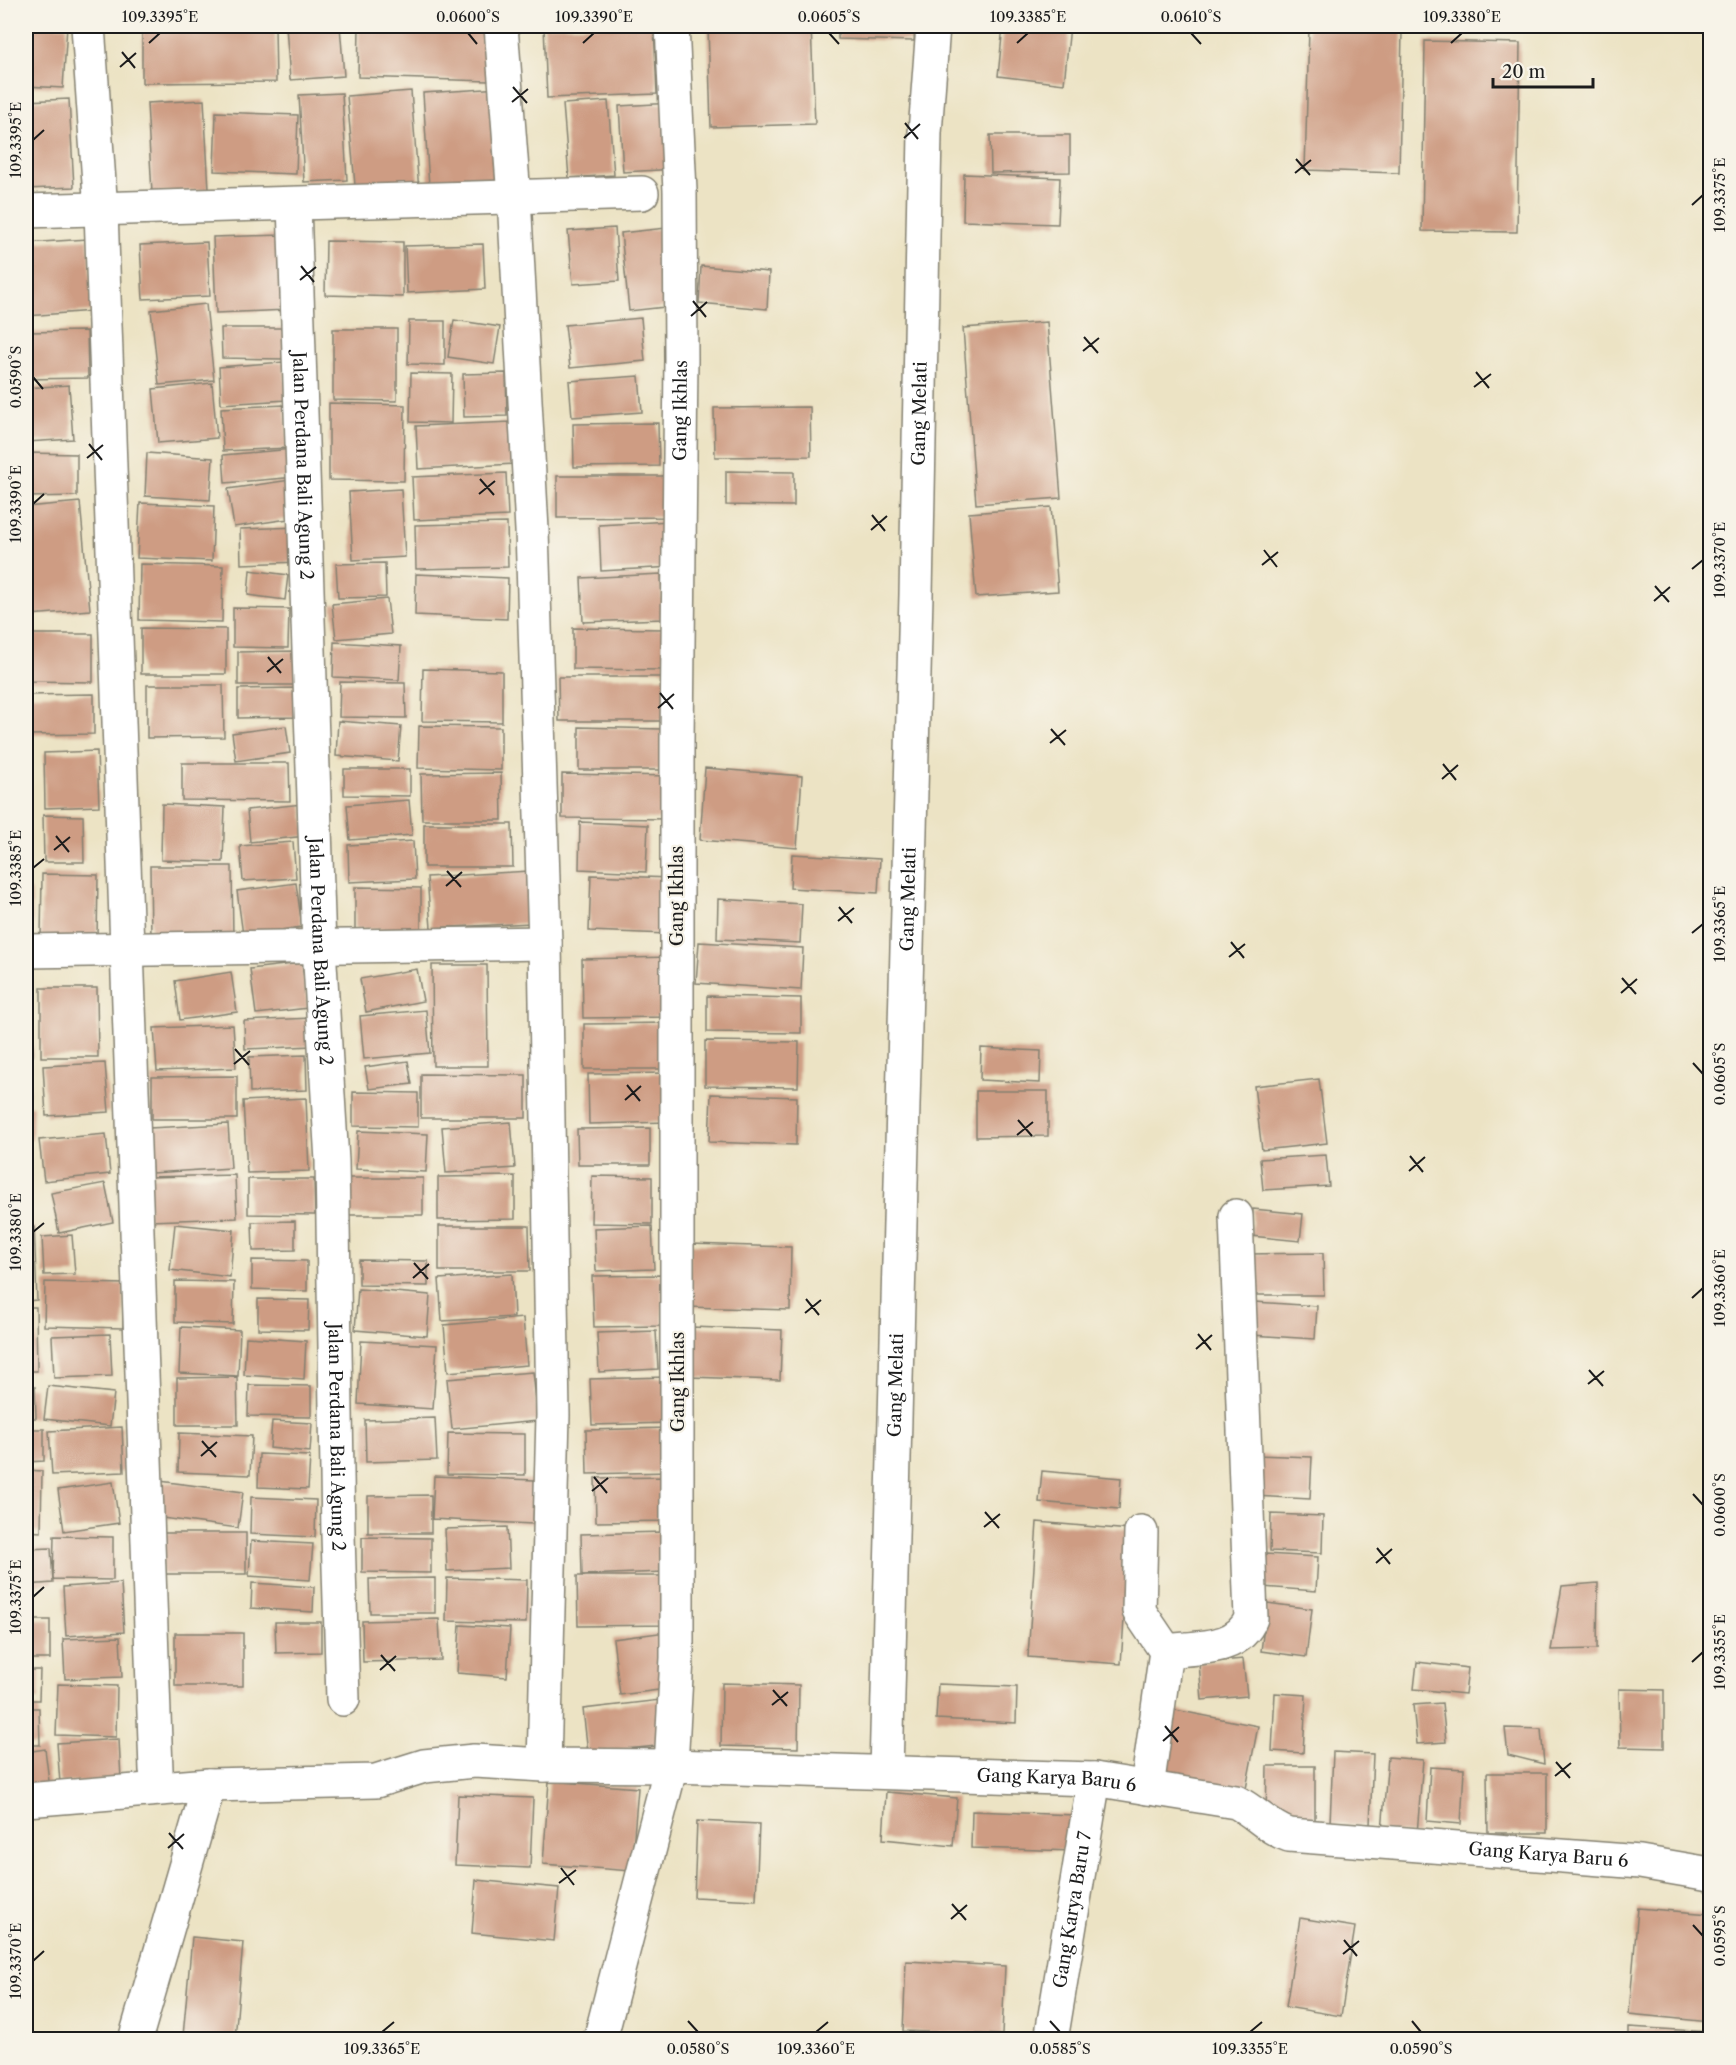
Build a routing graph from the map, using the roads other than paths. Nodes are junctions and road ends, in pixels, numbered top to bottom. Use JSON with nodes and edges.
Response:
{"nodes":[{"id":1,"x":88,"y":26,"type":"edge"},
{"id":2,"x":501,"y":26,"type":"edge"},
{"id":3,"x":672,"y":26,"type":"edge"},
{"id":4,"x":933,"y":26,"type":"edge"},
{"id":5,"x":642,"y":193,"type":"dead end"},
{"id":6,"x":514,"y":197,"type":"junction"},
{"id":7,"x":294,"y":204,"type":"junction"},
{"id":8,"x":26,"y":211,"type":"edge"},
{"id":9,"x":101,"y":211,"type":"junction"},
{"id":10,"x":545,"y":943,"type":"junction"},
{"id":11,"x":319,"y":947,"type":"junction"},
{"id":12,"x":125,"y":950,"type":"junction"},
{"id":13,"x":26,"y":951,"type":"edge"},
{"id":14,"x":1236,"y":1216,"type":"dead end"},
{"id":15,"x":1141,"y":1532,"type":"dead end"},
{"id":16,"x":1166,"y":1651,"type":"junction"},
{"id":17,"x":343,"y":1699,"type":"dead end"},
{"id":18,"x":544,"y":1758,"type":"junction"},
{"id":19,"x":671,"y":1766,"type":"junction"},
{"id":20,"x":156,"y":1770,"type":"dead end"},
{"id":21,"x":886,"y":1772,"type":"junction"},
{"id":22,"x":1094,"y":1779,"type":"junction"},
{"id":23,"x":209,"y":1785,"type":"junction"},
{"id":24,"x":1147,"y":1788,"type":"junction"},
{"id":25,"x":26,"y":1800,"type":"edge"},
{"id":26,"x":1710,"y":1874,"type":"edge"},
{"id":27,"x":135,"y":2040,"type":"edge"},
{"id":28,"x":600,"y":2040,"type":"edge"},
{"id":29,"x":1051,"y":2040,"type":"edge"}],
"edges":[{"from":1,"to":9,"type":"street"},
{"from":2,"to":6,"type":"street"},
{"from":3,"to":19,"type":"street","name":"Gang Ikhlas"},
{"from":4,"to":21,"type":"street","name":"Gang Melati"},
{"from":5,"to":6,"type":"street"},
{"from":6,"to":7,"type":"street"},
{"from":6,"to":10,"type":"street"},
{"from":7,"to":9,"type":"street"},
{"from":7,"to":11,"type":"street","name":"Jalan Perdana Bali Agung 2"},
{"from":8,"to":9,"type":"street"},
{"from":9,"to":12,"type":"street"},
{"from":10,"to":11,"type":"street"},
{"from":10,"to":18,"type":"street"},
{"from":11,"to":12,"type":"street"},
{"from":11,"to":17,"type":"street","name":"Jalan Perdana Bali Agung 2"},
{"from":12,"to":13,"type":"street"},
{"from":12,"to":20,"type":"street"},
{"from":14,"to":16,"type":"street"},
{"from":15,"to":16,"type":"street"},
{"from":16,"to":24,"type":"street"},
{"from":18,"to":19,"type":"street","name":"Gang Karya Baru 6"},
{"from":18,"to":23,"type":"street","name":"Gang Karya Baru 6"},
{"from":19,"to":21,"type":"street","name":"Gang Karya Baru 6"},
{"from":19,"to":28,"type":"street"},
{"from":21,"to":22,"type":"street","name":"Gang Karya Baru 6"},
{"from":22,"to":24,"type":"street","name":"Gang Karya Baru 6"},
{"from":22,"to":29,"type":"street","name":"Gang Karya Baru 7"},
{"from":23,"to":25,"type":"street","name":"Gang Karya Baru 6"},
{"from":23,"to":27,"type":"street"},
{"from":24,"to":26,"type":"street","name":"Gang Karya Baru 6"}]}
